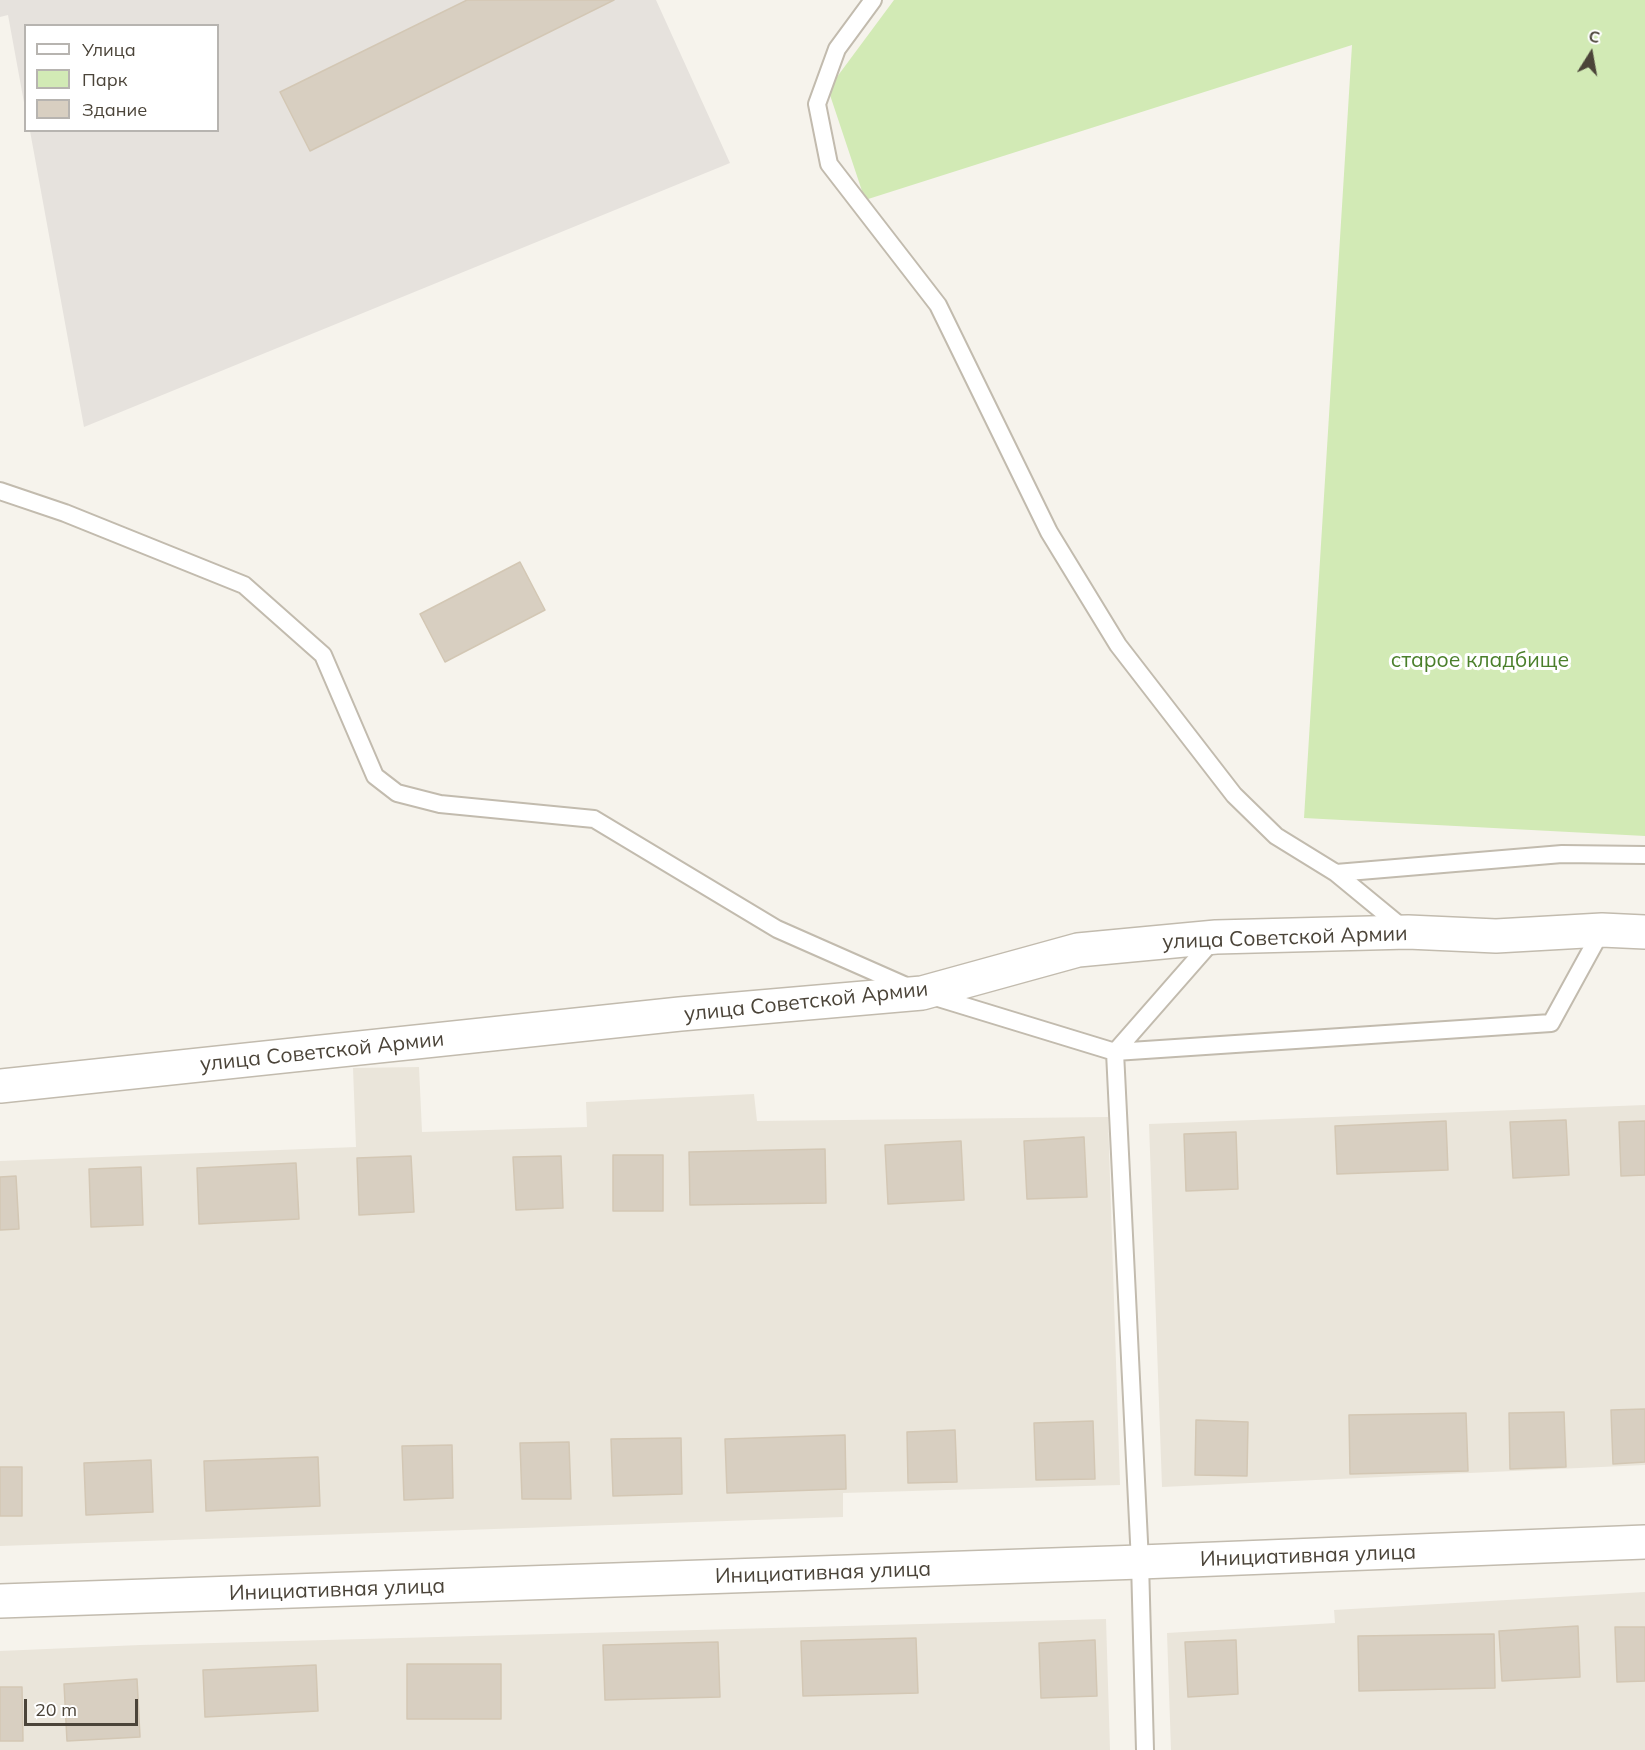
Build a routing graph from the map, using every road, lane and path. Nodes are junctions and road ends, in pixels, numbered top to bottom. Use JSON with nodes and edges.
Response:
{"nodes":[{"id":1,"x":873,"y":0,"type":"edge"},
{"id":2,"x":0,"y":491,"type":"edge"},
{"id":3,"x":1645,"y":855,"type":"edge"},
{"id":4,"x":1336,"y":873,"type":"junction"},
{"id":5,"x":1602,"y":930,"type":"junction"},
{"id":6,"x":1408,"y":932,"type":"junction"},
{"id":7,"x":1645,"y":932,"type":"edge"},
{"id":8,"x":1216,"y":937,"type":"junction"},
{"id":9,"x":922,"y":993,"type":"junction"},
{"id":10,"x":1115,"y":1052,"type":"junction"},
{"id":11,"x":0,"y":1086,"type":"edge"},
{"id":12,"x":1645,"y":1542,"type":"edge"},
{"id":13,"x":1140,"y":1562,"type":"junction"},
{"id":14,"x":0,"y":1601,"type":"edge"},
{"id":15,"x":1145,"y":1750,"type":"edge"}],
"edges":[{"from":1,"to":4,"type":"lane"},
{"from":2,"to":9,"type":"lane"},
{"from":3,"to":4,"type":"lane"},
{"from":4,"to":6,"type":"lane"},
{"from":5,"to":6,"type":"street","name":"улица Советской Армии"},
{"from":5,"to":7,"type":"street","name":"улица Советской Армии"},
{"from":5,"to":10,"type":"lane"},
{"from":6,"to":8,"type":"street","name":"улица Советской Армии"},
{"from":8,"to":9,"type":"street","name":"улица Советской Армии"},
{"from":8,"to":10,"type":"lane"},
{"from":9,"to":10,"type":"lane"},
{"from":9,"to":11,"type":"street","name":"улица Советской Армии"},
{"from":10,"to":13,"type":"lane"},
{"from":12,"to":13,"type":"street","name":"Инициативная улица"},
{"from":13,"to":14,"type":"street","name":"Инициативная улица"},
{"from":13,"to":15,"type":"lane"}]}
